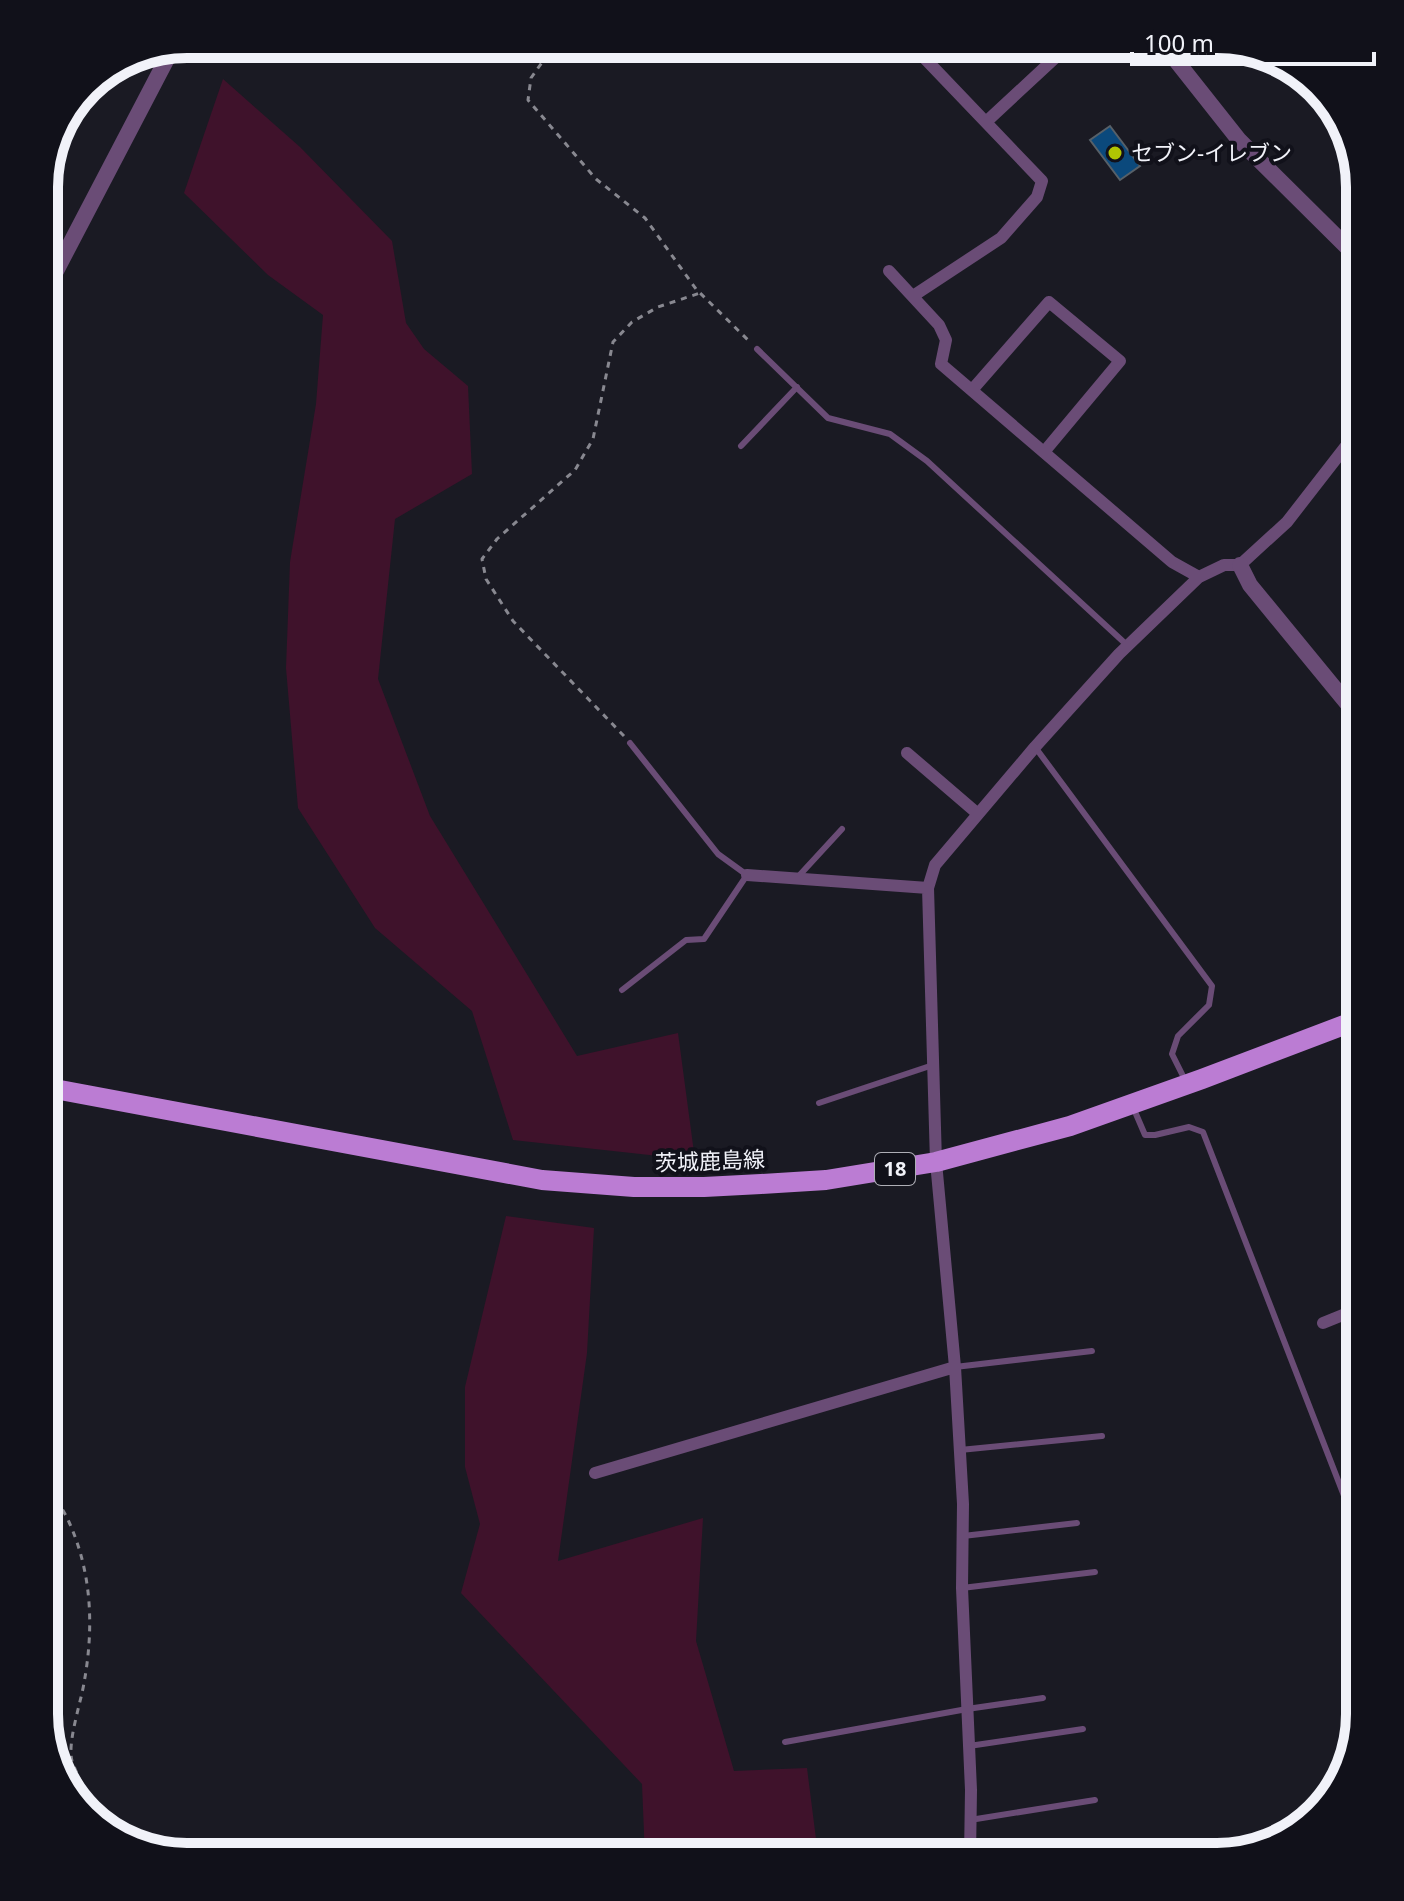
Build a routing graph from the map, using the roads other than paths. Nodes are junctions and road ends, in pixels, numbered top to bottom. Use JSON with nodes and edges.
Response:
{"nodes":[{"id":1,"x":924,"y":58,"type":"edge"},
{"id":2,"x":1055,"y":58,"type":"edge"},
{"id":3,"x":1174,"y":58,"type":"edge"},
{"id":4,"x":166,"y":60,"type":"edge"},
{"id":5,"x":986,"y":122,"type":"junction"},
{"id":6,"x":1346,"y":246,"type":"edge"},
{"id":7,"x":58,"y":267,"type":"edge"},
{"id":8,"x":889,"y":271,"type":"dead end"},
{"id":9,"x":913,"y":296,"type":"junction"},
{"id":10,"x":757,"y":349,"type":"road end"},
{"id":11,"x":797,"y":387,"type":"junction"},
{"id":12,"x":972,"y":390,"type":"junction"},
{"id":13,"x":741,"y":446,"type":"dead end"},
{"id":14,"x":1346,"y":446,"type":"edge"},
{"id":15,"x":1044,"y":452,"type":"junction"},
{"id":16,"x":1240,"y":565,"type":"junction"},
{"id":17,"x":1199,"y":577,"type":"junction"},
{"id":18,"x":1128,"y":646,"type":"junction"},
{"id":19,"x":1346,"y":702,"type":"edge"},
{"id":20,"x":630,"y":743,"type":"road end"},
{"id":21,"x":1035,"y":747,"type":"junction"},
{"id":22,"x":907,"y":753,"type":"dead end"},
{"id":23,"x":978,"y":814,"type":"junction"},
{"id":24,"x":842,"y":829,"type":"dead end"},
{"id":25,"x":747,"y":875,"type":"junction"},
{"id":26,"x":796,"y":879,"type":"junction"},
{"id":27,"x":928,"y":888,"type":"junction"},
{"id":28,"x":622,"y":990,"type":"dead end"},
{"id":29,"x":1346,"y":1024,"type":"edge"},
{"id":30,"x":933,"y":1065,"type":"junction"},
{"id":31,"x":1195,"y":1082,"type":"junction"},
{"id":32,"x":58,"y":1090,"type":"edge"},
{"id":33,"x":819,"y":1103,"type":"dead end"},
{"id":34,"x":1132,"y":1104,"type":"junction"},
{"id":35,"x":936,"y":1162,"type":"junction"},
{"id":36,"x":1346,"y":1314,"type":"edge"},
{"id":37,"x":1323,"y":1323,"type":"dead end"},
{"id":38,"x":1092,"y":1351,"type":"dead end"},
{"id":39,"x":955,"y":1367,"type":"junction"},
{"id":40,"x":1102,"y":1436,"type":"dead end"},
{"id":41,"x":960,"y":1450,"type":"junction"},
{"id":42,"x":595,"y":1473,"type":"dead end"},
{"id":43,"x":1346,"y":1501,"type":"edge"},
{"id":44,"x":1077,"y":1523,"type":"dead end"},
{"id":45,"x":963,"y":1536,"type":"junction"},
{"id":46,"x":1095,"y":1572,"type":"dead end"},
{"id":47,"x":962,"y":1588,"type":"junction"},
{"id":48,"x":1043,"y":1698,"type":"dead end"},
{"id":49,"x":967,"y":1709,"type":"junction"},
{"id":50,"x":1083,"y":1729,"type":"dead end"},
{"id":51,"x":785,"y":1742,"type":"dead end"},
{"id":52,"x":969,"y":1746,"type":"junction"},
{"id":53,"x":1095,"y":1800,"type":"dead end"},
{"id":54,"x":970,"y":1820,"type":"junction"},
{"id":55,"x":970,"y":1843,"type":"edge"}],
"edges":[{"from":1,"to":5,"type":"street"},
{"from":2,"to":5,"type":"street"},
{"from":3,"to":6,"type":"street"},
{"from":4,"to":7,"type":"street"},
{"from":5,"to":9,"type":"street"},
{"from":8,"to":9,"type":"street"},
{"from":9,"to":12,"type":"street"},
{"from":10,"to":11,"type":"lane"},
{"from":11,"to":13,"type":"lane"},
{"from":11,"to":18,"type":"lane"},
{"from":12,"to":15,"type":"street"},
{"from":12,"to":15,"type":"street"},
{"from":14,"to":16,"type":"street"},
{"from":15,"to":17,"type":"street"},
{"from":16,"to":17,"type":"street"},
{"from":16,"to":19,"type":"street"},
{"from":17,"to":18,"type":"street"},
{"from":18,"to":21,"type":"street"},
{"from":20,"to":25,"type":"lane"},
{"from":21,"to":23,"type":"street"},
{"from":21,"to":31,"type":"lane"},
{"from":22,"to":23,"type":"street"},
{"from":23,"to":27,"type":"street"},
{"from":24,"to":26,"type":"lane"},
{"from":25,"to":26,"type":"street"},
{"from":25,"to":28,"type":"lane"},
{"from":26,"to":27,"type":"street"},
{"from":27,"to":30,"type":"street"},
{"from":29,"to":31,"type":"main road","name":"茨城鹿島線","number":"18"},
{"from":30,"to":33,"type":"lane"},
{"from":30,"to":35,"type":"street"},
{"from":31,"to":34,"type":"main road","name":"茨城鹿島線","number":"18"},
{"from":32,"to":35,"type":"main road","name":"茨城鹿島線","number":"18"},
{"from":34,"to":35,"type":"main road","name":"茨城鹿島線","number":"18"},
{"from":34,"to":43,"type":"lane"},
{"from":35,"to":39,"type":"street"},
{"from":36,"to":37,"type":"street"},
{"from":38,"to":39,"type":"lane"},
{"from":39,"to":41,"type":"street"},
{"from":39,"to":42,"type":"street"},
{"from":40,"to":41,"type":"lane"},
{"from":41,"to":45,"type":"street"},
{"from":44,"to":45,"type":"lane"},
{"from":45,"to":47,"type":"street"},
{"from":46,"to":47,"type":"lane"},
{"from":47,"to":49,"type":"street"},
{"from":48,"to":49,"type":"lane"},
{"from":49,"to":51,"type":"lane"},
{"from":49,"to":52,"type":"street"},
{"from":50,"to":52,"type":"lane"},
{"from":52,"to":54,"type":"street"},
{"from":53,"to":54,"type":"lane"},
{"from":54,"to":55,"type":"street"}]}
